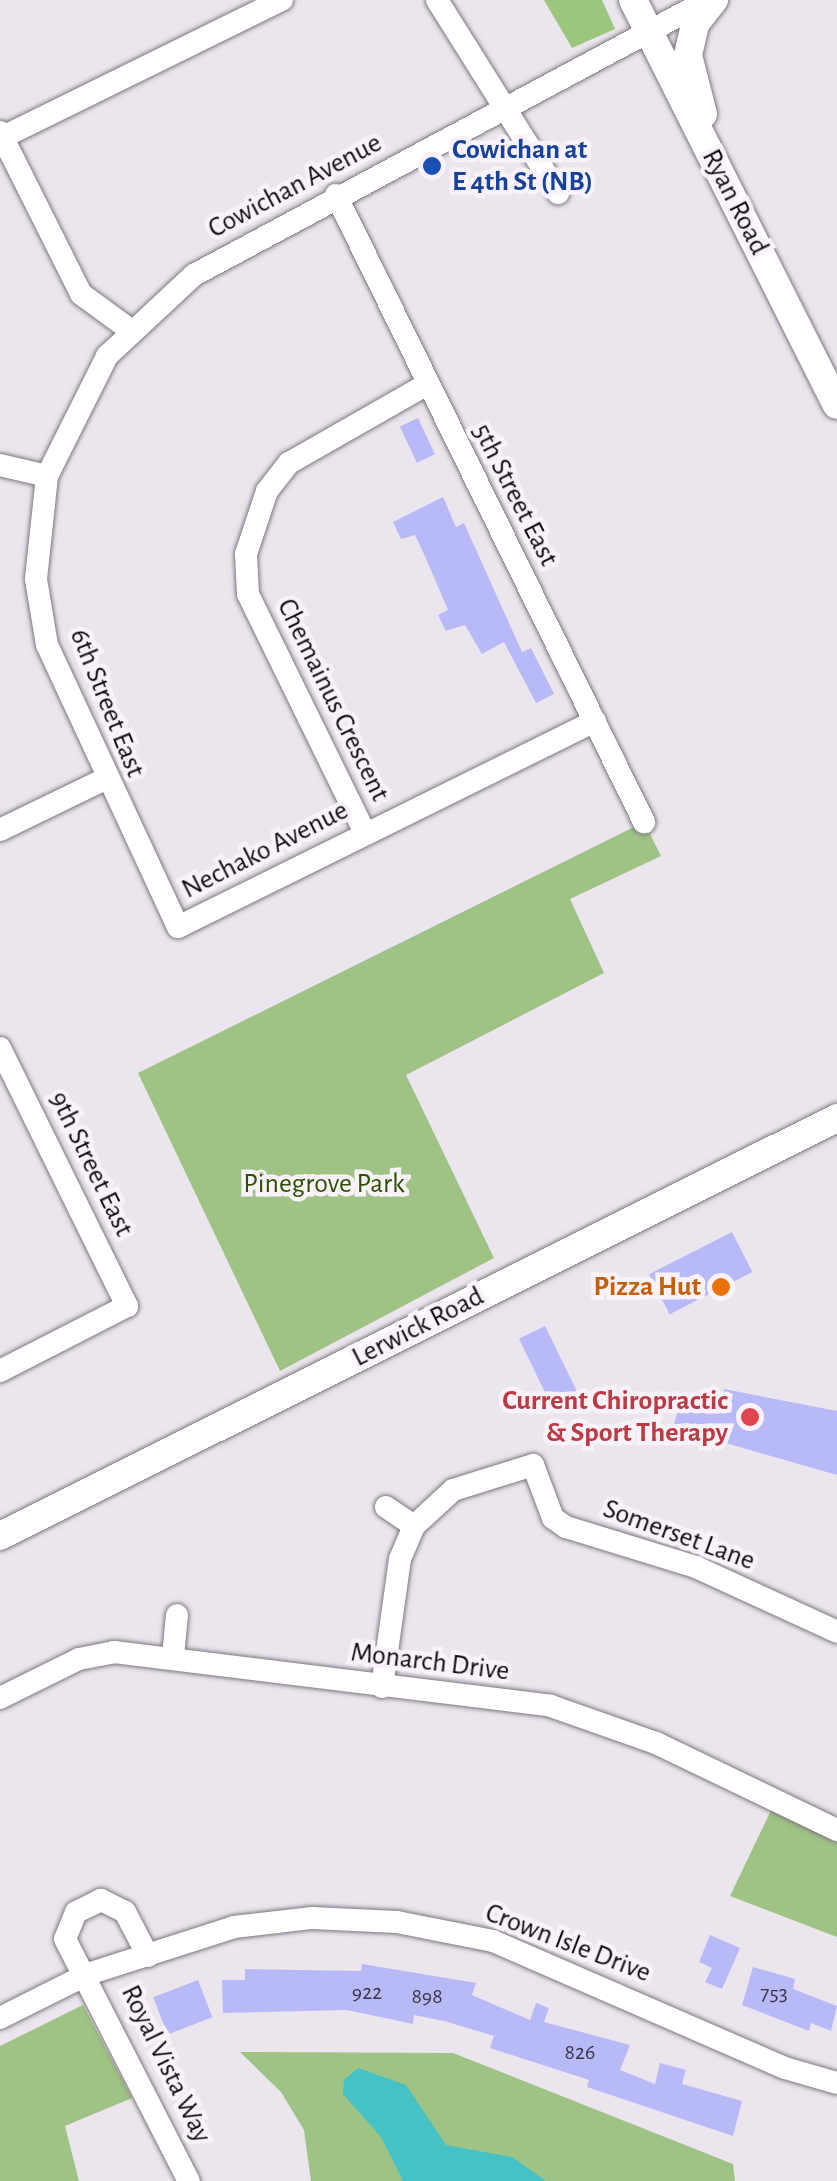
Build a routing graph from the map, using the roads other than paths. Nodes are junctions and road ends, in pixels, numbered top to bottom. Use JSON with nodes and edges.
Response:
{"nodes":[{"id":1,"x":282,"y":0,"type":"edge"},
{"id":2,"x":437,"y":0,"type":"edge"},
{"id":3,"x":632,"y":0,"type":"edge"},
{"id":4,"x":711,"y":0,"type":"edge"},
{"id":5,"x":649,"y":33,"type":"junction"},
{"id":6,"x":508,"y":110,"type":"junction"},
{"id":7,"x":1,"y":135,"type":"edge"},
{"id":8,"x":716,"y":164,"type":"junction"},
{"id":9,"x":558,"y":193,"type":"dead end"},
{"id":10,"x":336,"y":195,"type":"junction"},
{"id":11,"x":129,"y":329,"type":"junction"},
{"id":12,"x":426,"y":386,"type":"junction"},
{"id":13,"x":837,"y":405,"type":"edge"},
{"id":14,"x":0,"y":464,"type":"edge"},
{"id":15,"x":47,"y":476,"type":"junction"},
{"id":16,"x":595,"y":721,"type":"junction"},
{"id":17,"x":104,"y":780,"type":"junction"},
{"id":18,"x":644,"y":822,"type":"dead end"},
{"id":19,"x":0,"y":830,"type":"edge"},
{"id":20,"x":365,"y":833,"type":"junction"},
{"id":21,"x":178,"y":928,"type":"joint"},
{"id":22,"x":0,"y":1048,"type":"edge"},
{"id":23,"x":837,"y":1118,"type":"edge"},
{"id":24,"x":0,"y":1370,"type":"edge"},
{"id":25,"x":386,"y":1507,"type":"dead end"},
{"id":26,"x":414,"y":1526,"type":"junction"},
{"id":27,"x":0,"y":1536,"type":"edge"},
{"id":28,"x":177,"y":1615,"type":"dead end"},
{"id":29,"x":837,"y":1632,"type":"edge"},
{"id":30,"x":173,"y":1656,"type":"junction"},
{"id":31,"x":382,"y":1688,"type":"junction"},
{"id":32,"x":0,"y":1698,"type":"edge"},
{"id":33,"x":837,"y":1830,"type":"edge"},
{"id":34,"x":148,"y":1956,"type":"junction"},
{"id":35,"x":88,"y":1974,"type":"junction"},
{"id":36,"x":0,"y":2018,"type":"edge"},
{"id":37,"x":837,"y":2083,"type":"edge"},
{"id":38,"x":189,"y":2181,"type":"edge"}],
"edges":[{"from":1,"to":7,"type":"street"},
{"from":2,"to":6,"type":"street"},
{"from":3,"to":5,"type":"main road","name":"Ryan Road"},
{"from":4,"to":5,"type":"street","name":"Cowichan Avenue"},
{"from":4,"to":8,"type":"main road"},
{"from":5,"to":6,"type":"street","name":"Cowichan Avenue"},
{"from":5,"to":8,"type":"main road","name":"Ryan Road"},
{"from":6,"to":9,"type":"street"},
{"from":6,"to":10,"type":"street","name":"Cowichan Avenue"},
{"from":7,"to":11,"type":"street"},
{"from":8,"to":13,"type":"main road","name":"Ryan Road"},
{"from":10,"to":11,"type":"street","name":"Cowichan Avenue"},
{"from":10,"to":12,"type":"street","name":"5th Street East"},
{"from":11,"to":15,"type":"street","name":"Cowichan Avenue"},
{"from":12,"to":16,"type":"street","name":"5th Street East"},
{"from":12,"to":20,"type":"street","name":"Chemainus Crescent"},
{"from":14,"to":15,"type":"street"},
{"from":15,"to":17,"type":"street","name":"6th Street East"},
{"from":16,"to":18,"type":"street","name":"5th Street East"},
{"from":16,"to":20,"type":"street","name":"Nechako Avenue"},
{"from":17,"to":19,"type":"street"},
{"from":17,"to":21,"type":"street","name":"6th Street East"},
{"from":20,"to":21,"type":"street","name":"Nechako Avenue"},
{"from":22,"to":24,"type":"street","name":"9th Street East"},
{"from":23,"to":27,"type":"main road","name":"Lerwick Road"},
{"from":25,"to":26,"type":"street"},
{"from":26,"to":29,"type":"street","name":"Somerset Lane"},
{"from":26,"to":31,"type":"street"},
{"from":28,"to":30,"type":"street"},
{"from":30,"to":31,"type":"street","name":"Monarch Drive"},
{"from":30,"to":32,"type":"street","name":"Monarch Drive"},
{"from":31,"to":33,"type":"street","name":"Monarch Drive"},
{"from":34,"to":35,"type":"street","name":"Crown Isle Drive"},
{"from":34,"to":35,"type":"street"},
{"from":34,"to":37,"type":"street","name":"Crown Isle Drive"},
{"from":35,"to":36,"type":"street","name":"Crown Isle Drive"},
{"from":35,"to":38,"type":"street","name":"Royal Vista Way"}]}
